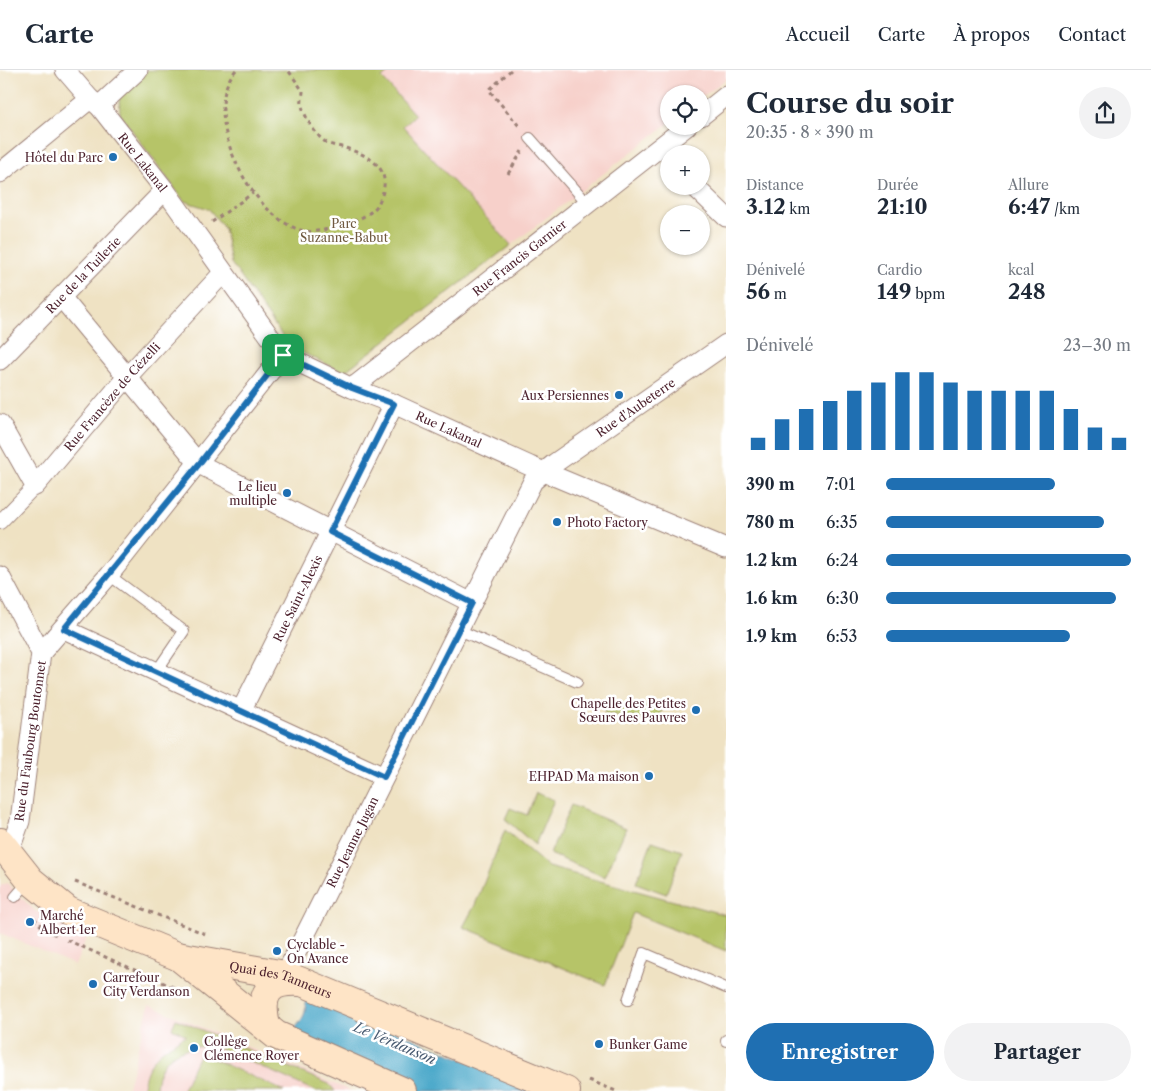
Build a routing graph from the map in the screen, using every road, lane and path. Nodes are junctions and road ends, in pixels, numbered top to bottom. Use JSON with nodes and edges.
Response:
{"nodes":[{"id":1,"x":65,"y":70,"type":"edge"},
{"id":2,"x":138,"y":70,"type":"edge"},
{"id":3,"x":236,"y":70,"type":"edge"},
{"id":4,"x":288,"y":70,"type":"edge"},
{"id":5,"x":511,"y":70,"type":"edge"},
{"id":6,"x":726,"y":96,"type":"edge"},
{"id":7,"x":95,"y":103,"type":"junction"},
{"id":8,"x":710,"y":109,"type":"edge"},
{"id":9,"x":680,"y":135,"type":"edge"},
{"id":10,"x":530,"y":138,"type":"junction"},
{"id":11,"x":672,"y":145,"type":"edge"},
{"id":12,"x":660,"y":158,"type":"edge"},
{"id":13,"x":0,"y":173,"type":"edge"},
{"id":14,"x":508,"y":174,"type":"dead end"},
{"id":15,"x":165,"y":190,"type":"junction"},
{"id":16,"x":253,"y":193,"type":"junction"},
{"id":17,"x":703,"y":195,"type":"edge"},
{"id":18,"x":588,"y":204,"type":"junction"},
{"id":19,"x":726,"y":217,"type":"edge"},
{"id":20,"x":196,"y":234,"type":"junction"},
{"id":21,"x":223,"y":272,"type":"junction"},
{"id":22,"x":60,"y":297,"type":"junction"},
{"id":23,"x":726,"y":344,"type":"edge"},
{"id":24,"x":283,"y":355,"type":"junction"},
{"id":25,"x":0,"y":360,"type":"edge"},
{"id":26,"x":127,"y":377,"type":"junction"},
{"id":27,"x":352,"y":388,"type":"junction"},
{"id":28,"x":394,"y":404,"type":"junction"},
{"id":29,"x":0,"y":424,"type":"edge"},
{"id":30,"x":199,"y":464,"type":"junction"},
{"id":31,"x":545,"y":471,"type":"junction"},
{"id":32,"x":35,"y":486,"type":"junction"},
{"id":33,"x":0,"y":522,"type":"edge"},
{"id":34,"x":330,"y":532,"type":"junction"},
{"id":35,"x":726,"y":548,"type":"edge"},
{"id":36,"x":109,"y":575,"type":"junction"},
{"id":37,"x":0,"y":576,"type":"edge"},
{"id":38,"x":472,"y":603,"type":"junction"},
{"id":39,"x":64,"y":629,"type":"junction"},
{"id":40,"x":459,"y":630,"type":"junction"},
{"id":41,"x":41,"y":653,"type":"junction"},
{"id":42,"x":156,"y":672,"type":"junction"},
{"id":43,"x":577,"y":682,"type":"dead end"},
{"id":44,"x":241,"y":711,"type":"junction"},
{"id":45,"x":384,"y":777,"type":"junction"},
{"id":46,"x":4,"y":848,"type":"edge"},
{"id":47,"x":177,"y":956,"type":"junction"},
{"id":48,"x":295,"y":979,"type":"junction"},
{"id":49,"x":726,"y":988,"type":"edge"},
{"id":50,"x":628,"y":1000,"type":"dead end"},
{"id":51,"x":266,"y":1026,"type":"junction"},
{"id":52,"x":402,"y":1091,"type":"edge"},
{"id":53,"x":566,"y":1091,"type":"edge"}],
"edges":[{"from":1,"to":7,"type":"street","name":"Rue Lakanal"},
{"from":2,"to":7,"type":"street"},
{"from":3,"to":16,"type":"path"},
{"from":4,"to":16,"type":"path"},
{"from":5,"to":10,"type":"path"},
{"from":6,"to":8,"type":"street"},
{"from":7,"to":13,"type":"street"},
{"from":7,"to":15,"type":"street","name":"Rue Lakanal"},
{"from":9,"to":11,"type":"street","name":"Rue Francis Garnier"},
{"from":10,"to":14,"type":"path"},
{"from":10,"to":18,"type":"lane"},
{"from":12,"to":18,"type":"street","name":"Rue Francis Garnier"},
{"from":15,"to":20,"type":"street","name":"Rue Lakanal"},
{"from":15,"to":22,"type":"street","name":"Rue de la Tuilerie"},
{"from":16,"to":20,"type":"path"},
{"from":17,"to":19,"type":"street"},
{"from":18,"to":27,"type":"street","name":"Rue Francis Garnier"},
{"from":20,"to":21,"type":"street","name":"Rue Lakanal"},
{"from":21,"to":24,"type":"street","name":"Rue Lakanal"},
{"from":21,"to":26,"type":"street","name":"Rue Francèze de Cézelli"},
{"from":22,"to":25,"type":"street","name":"Rue de la Tuilerie"},
{"from":22,"to":26,"type":"street"},
{"from":23,"to":31,"type":"street","name":"Rue d'Aubeterre"},
{"from":24,"to":27,"type":"street","name":"Rue Lakanal"},
{"from":24,"to":30,"type":"street"},
{"from":26,"to":30,"type":"street"},
{"from":26,"to":32,"type":"street","name":"Rue Francèze de Cézelli"},
{"from":27,"to":28,"type":"street","name":"Rue Lakanal"},
{"from":28,"to":31,"type":"street","name":"Rue Lakanal"},
{"from":28,"to":34,"type":"street","name":"Rue Saint-Alexis"},
{"from":29,"to":32,"type":"street"},
{"from":30,"to":34,"type":"street"},
{"from":30,"to":36,"type":"street"},
{"from":31,"to":35,"type":"street","name":"Rue Lakanal"},
{"from":31,"to":38,"type":"street","name":"Rue Jeanne Jugan"},
{"from":32,"to":33,"type":"street","name":"Rue Francèze de Cézelli"},
{"from":34,"to":38,"type":"street"},
{"from":34,"to":44,"type":"street","name":"Rue Saint-Alexis"},
{"from":36,"to":39,"type":"street"},
{"from":36,"to":42,"type":"lane"},
{"from":37,"to":41,"type":"street","name":"Rue du Faubourg Boutonnet"},
{"from":38,"to":40,"type":"street","name":"Rue Jeanne Jugan"},
{"from":39,"to":41,"type":"street"},
{"from":39,"to":42,"type":"street"},
{"from":40,"to":43,"type":"lane"},
{"from":40,"to":45,"type":"street","name":"Rue Jeanne Jugan"},
{"from":41,"to":46,"type":"street","name":"Rue du Faubourg Boutonnet"},
{"from":42,"to":44,"type":"street"},
{"from":44,"to":45,"type":"street"},
{"from":45,"to":48,"type":"street","name":"Rue Jeanne Jugan"},
{"from":46,"to":47,"type":"main road","name":"Quai des Tanneurs"},
{"from":47,"to":48,"type":"main road","name":"Quai des Tanneurs"},
{"from":47,"to":51,"type":"main road"},
{"from":48,"to":51,"type":"main road"},
{"from":48,"to":53,"type":"main road","name":"Quai des Tanneurs"},
{"from":49,"to":50,"type":"lane"},
{"from":51,"to":52,"type":"main road"}]}
